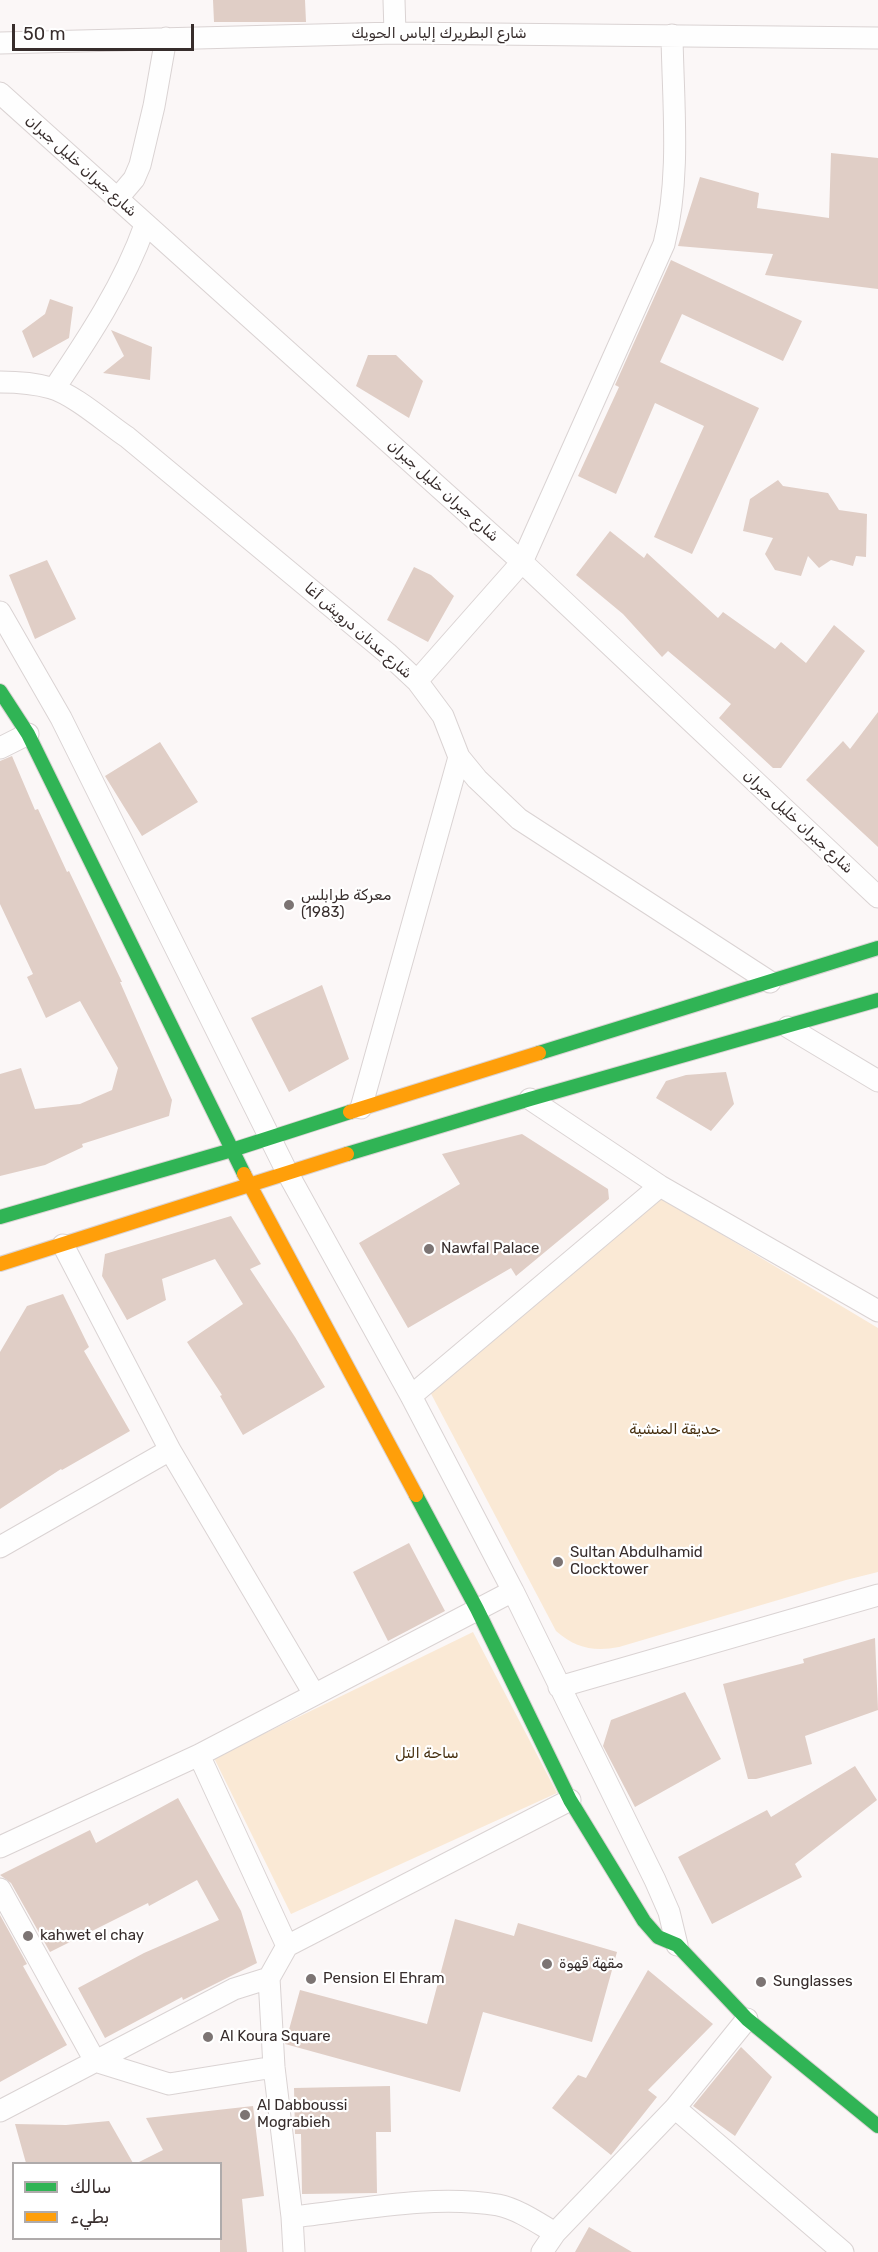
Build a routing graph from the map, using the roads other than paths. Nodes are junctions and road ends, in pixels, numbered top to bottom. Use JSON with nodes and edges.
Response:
{"nodes":[{"id":1,"x":394,"y":0,"type":"edge"},
{"id":2,"x":395,"y":33,"type":"junction"},
{"id":3,"x":672,"y":35,"type":"junction"},
{"id":4,"x":166,"y":38,"type":"junction"},
{"id":5,"x":878,"y":38,"type":"edge"},
{"id":6,"x":0,"y":43,"type":"edge"},
{"id":7,"x":0,"y":93,"type":"edge"},
{"id":8,"x":117,"y":198,"type":"junction"},
{"id":9,"x":145,"y":225,"type":"junction"},
{"id":10,"x":0,"y":382,"type":"edge"},
{"id":11,"x":54,"y":389,"type":"junction"},
{"id":12,"x":522,"y":562,"type":"junction"},
{"id":13,"x":0,"y":612,"type":"edge"},
{"id":14,"x":417,"y":681,"type":"junction"},
{"id":15,"x":0,"y":691,"type":"edge"},
{"id":16,"x":28,"y":734,"type":"junction"},
{"id":17,"x":0,"y":748,"type":"edge"},
{"id":18,"x":459,"y":757,"type":"junction"},
{"id":19,"x":878,"y":897,"type":"edge"},
{"id":20,"x":878,"y":948,"type":"edge"},
{"id":21,"x":770,"y":982,"type":"junction"},
{"id":22,"x":878,"y":1000,"type":"edge"},
{"id":23,"x":788,"y":1027,"type":"junction"},
{"id":24,"x":878,"y":1081,"type":"edge"},
{"id":25,"x":530,"y":1099,"type":"junction"},
{"id":26,"x":361,"y":1108,"type":"junction"},
{"id":27,"x":270,"y":1138,"type":"junction"},
{"id":28,"x":232,"y":1150,"type":"junction"},
{"id":29,"x":286,"y":1172,"type":"junction"},
{"id":30,"x":249,"y":1186,"type":"junction"},
{"id":31,"x":660,"y":1186,"type":"junction"},
{"id":32,"x":0,"y":1217,"type":"edge"},
{"id":33,"x":63,"y":1245,"type":"junction"},
{"id":34,"x":0,"y":1264,"type":"edge"},
{"id":35,"x":878,"y":1311,"type":"edge"},
{"id":36,"x":411,"y":1396,"type":"junction"},
{"id":37,"x":170,"y":1450,"type":"junction"},
{"id":38,"x":0,"y":1547,"type":"edge"},
{"id":39,"x":513,"y":1591,"type":"junction"},
{"id":40,"x":878,"y":1595,"type":"edge"},
{"id":41,"x":477,"y":1609,"type":"junction"},
{"id":42,"x":559,"y":1687,"type":"junction"},
{"id":43,"x":314,"y":1694,"type":"junction"},
{"id":44,"x":199,"y":1755,"type":"junction"},
{"id":45,"x":570,"y":1800,"type":"junction"},
{"id":46,"x":0,"y":1848,"type":"edge"},
{"id":47,"x":0,"y":1889,"type":"edge"},
{"id":48,"x":677,"y":1945,"type":"junction"},
{"id":49,"x":287,"y":1946,"type":"junction"},
{"id":50,"x":269,"y":1978,"type":"junction"},
{"id":51,"x":747,"y":2019,"type":"junction"},
{"id":52,"x":95,"y":2061,"type":"junction"},
{"id":53,"x":274,"y":2067,"type":"junction"},
{"id":54,"x":675,"y":2108,"type":"junction"},
{"id":55,"x":0,"y":2111,"type":"edge"},
{"id":56,"x":878,"y":2126,"type":"edge"},
{"id":57,"x":292,"y":2217,"type":"junction"},
{"id":58,"x":555,"y":2233,"type":"junction"},
{"id":59,"x":294,"y":2252,"type":"edge"},
{"id":60,"x":542,"y":2252,"type":"edge"},
{"id":61,"x":843,"y":2252,"type":"edge"}],
"edges":[{"from":1,"to":2,"type":"street"},
{"from":2,"to":3,"type":"street","name":"شارع البطريرك إلياس الحويك"},
{"from":2,"to":4,"type":"street","name":"شارع البطريرك إلياس الحويك"},
{"from":3,"to":5,"type":"street","name":"شارع البطريرك إلياس الحويك"},
{"from":3,"to":12,"type":"street"},
{"from":4,"to":6,"type":"street","name":"شارع البطريرك إلياس الحويك"},
{"from":4,"to":8,"type":"street"},
{"from":7,"to":8,"type":"street","name":"شارع جبران خليل جبران"},
{"from":8,"to":9,"type":"street","name":"شارع جبران خليل جبران"},
{"from":9,"to":11,"type":"street"},
{"from":9,"to":12,"type":"street","name":"شارع جبران خليل جبران"},
{"from":10,"to":11,"type":"street","name":"شارع عدنان درويش أغا"},
{"from":11,"to":14,"type":"street","name":"شارع عدنان درويش أغا"},
{"from":12,"to":14,"type":"street"},
{"from":12,"to":19,"type":"street","name":"شارع جبران خليل جبران"},
{"from":13,"to":27,"type":"street"},
{"from":14,"to":18,"type":"street","name":"شارع عدنان درويش أغا"},
{"from":15,"to":16,"type":"main road"},
{"from":16,"to":17,"type":"street"},
{"from":16,"to":28,"type":"main road"},
{"from":18,"to":21,"type":"street","name":"شارع عدنان درويش أغا"},
{"from":18,"to":26,"type":"street"},
{"from":20,"to":21,"type":"main road"},
{"from":21,"to":26,"type":"main road"},
{"from":22,"to":23,"type":"main road"},
{"from":23,"to":24,"type":"street"},
{"from":23,"to":25,"type":"main road"},
{"from":25,"to":29,"type":"main road"},
{"from":25,"to":31,"type":"street"},
{"from":26,"to":27,"type":"main road"},
{"from":27,"to":28,"type":"main road"},
{"from":27,"to":29,"type":"street"},
{"from":28,"to":30,"type":"main road"},
{"from":28,"to":32,"type":"main road"},
{"from":29,"to":30,"type":"main road"},
{"from":29,"to":36,"type":"street"},
{"from":30,"to":33,"type":"main road"},
{"from":30,"to":41,"type":"main road"},
{"from":31,"to":35,"type":"street"},
{"from":31,"to":36,"type":"street"},
{"from":33,"to":34,"type":"main road"},
{"from":33,"to":37,"type":"street"},
{"from":36,"to":39,"type":"street"},
{"from":37,"to":38,"type":"street"},
{"from":37,"to":43,"type":"street"},
{"from":39,"to":41,"type":"street"},
{"from":39,"to":42,"type":"street"},
{"from":40,"to":42,"type":"street"},
{"from":41,"to":43,"type":"street"},
{"from":41,"to":45,"type":"main road"},
{"from":42,"to":48,"type":"street"},
{"from":43,"to":44,"type":"street"},
{"from":44,"to":46,"type":"street"},
{"from":44,"to":49,"type":"street"},
{"from":45,"to":48,"type":"main road"},
{"from":45,"to":49,"type":"street"},
{"from":47,"to":52,"type":"street"},
{"from":48,"to":51,"type":"main road"},
{"from":49,"to":50,"type":"street"},
{"from":50,"to":52,"type":"street"},
{"from":50,"to":53,"type":"street"},
{"from":51,"to":54,"type":"street"},
{"from":51,"to":56,"type":"main road"},
{"from":52,"to":53,"type":"street"},
{"from":52,"to":55,"type":"street"},
{"from":53,"to":57,"type":"street"},
{"from":54,"to":58,"type":"street"},
{"from":54,"to":61,"type":"street"},
{"from":57,"to":58,"type":"street"},
{"from":57,"to":59,"type":"street"},
{"from":58,"to":60,"type":"street"}]}
